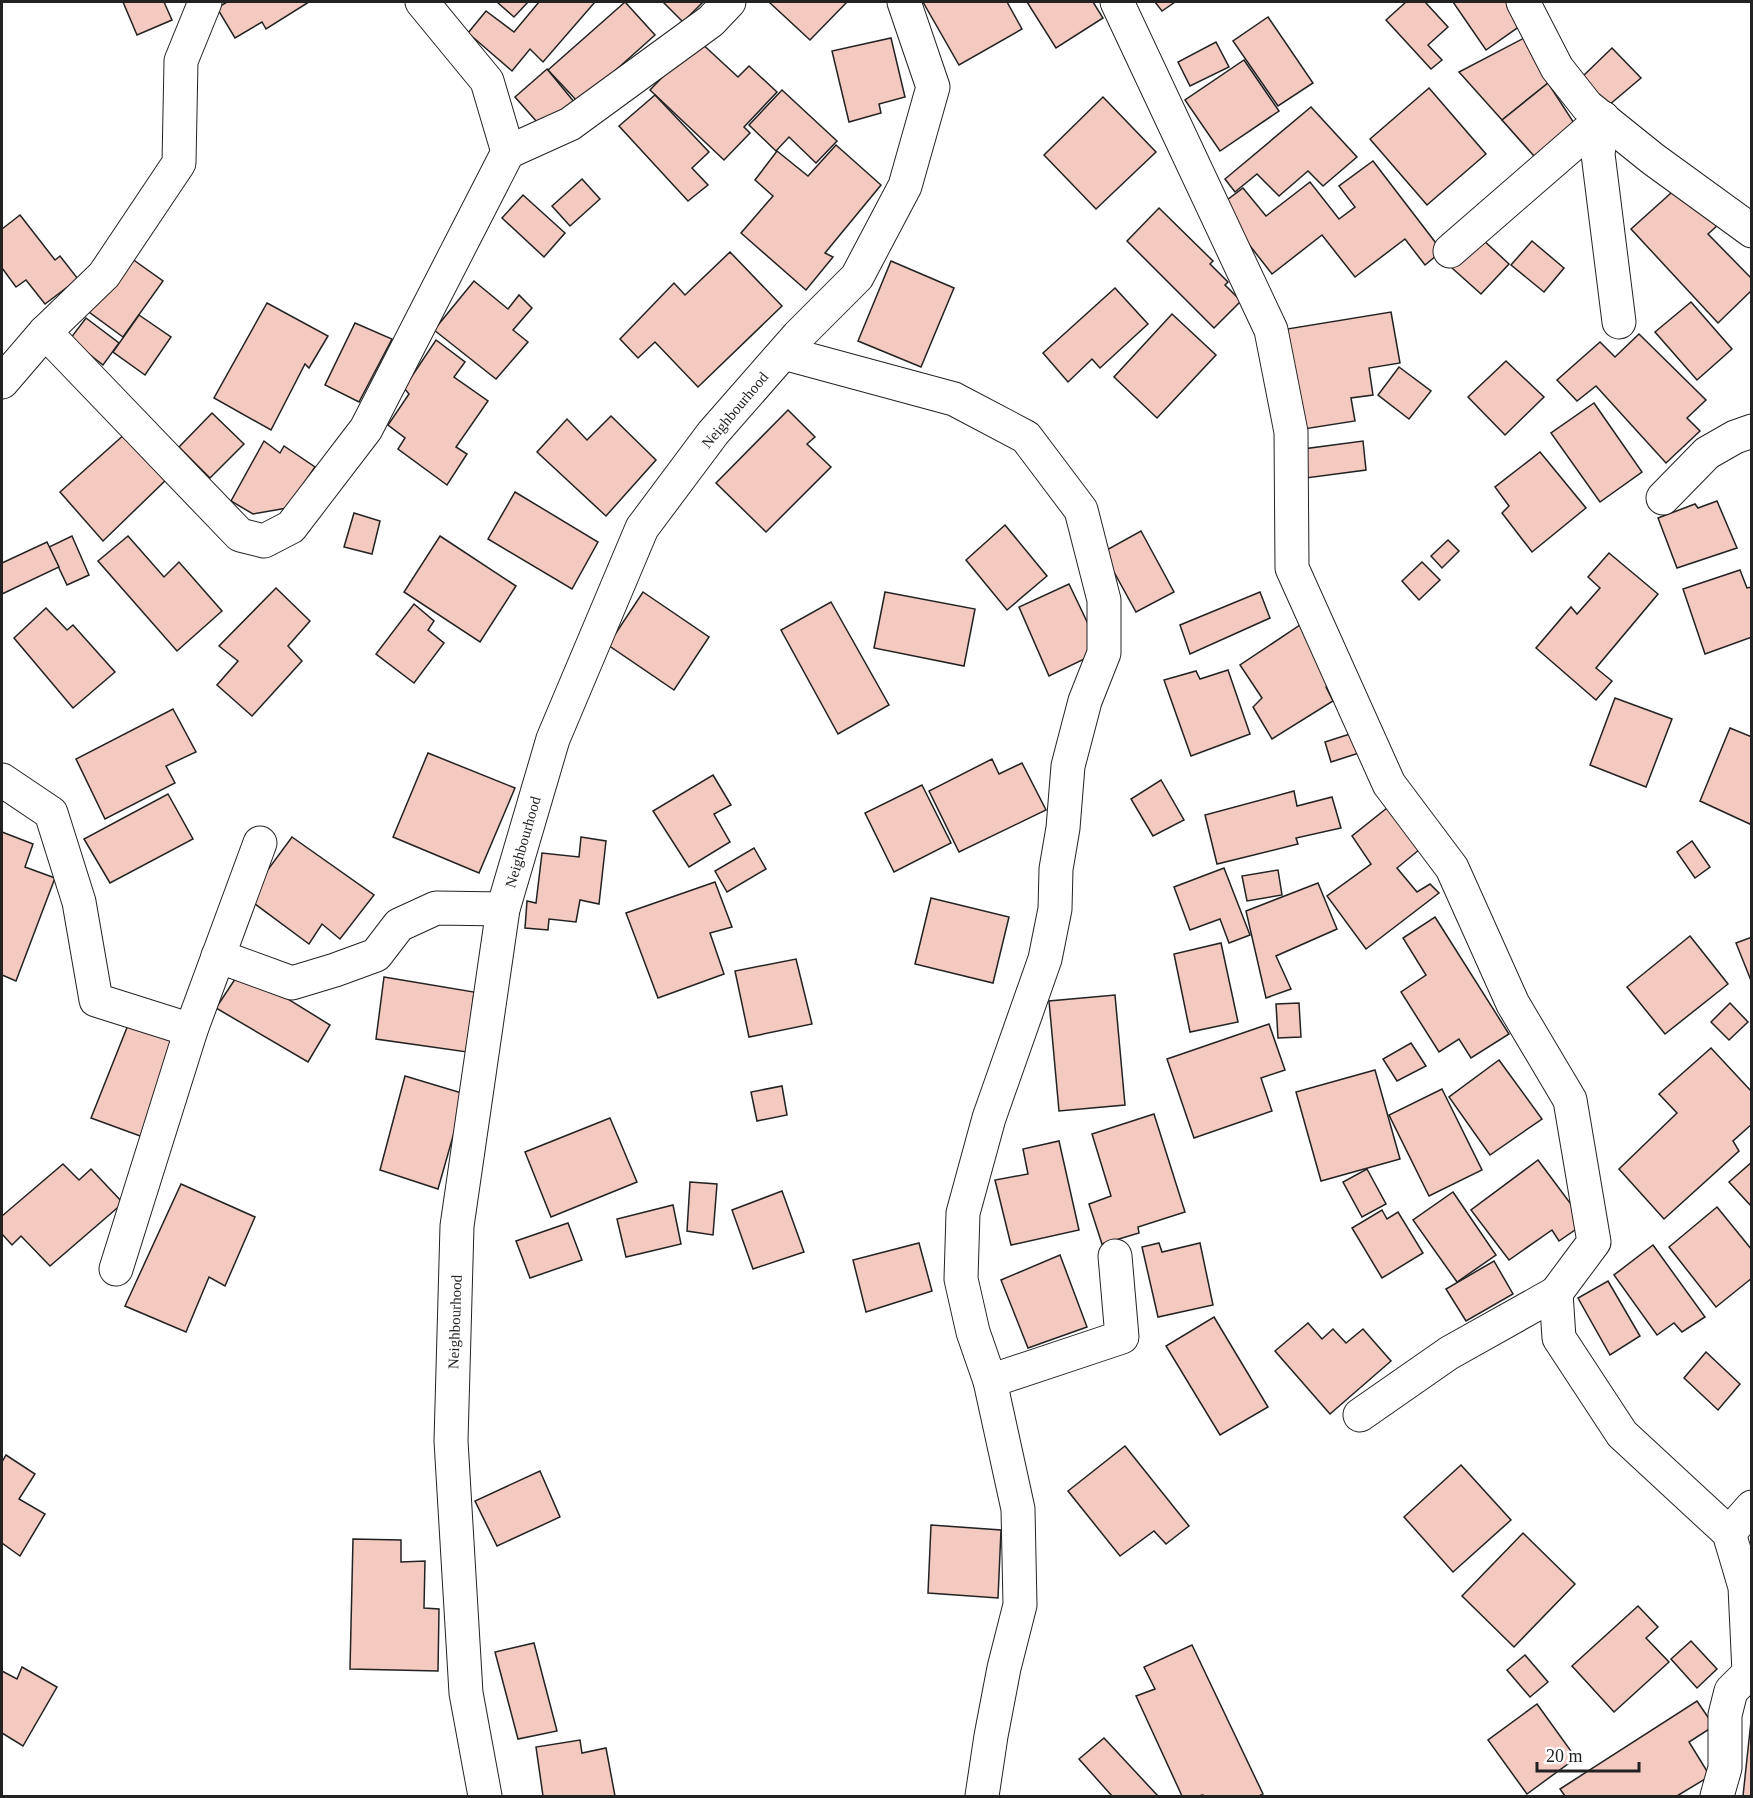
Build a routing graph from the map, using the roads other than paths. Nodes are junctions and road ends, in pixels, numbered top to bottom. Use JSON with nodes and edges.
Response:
{"nodes":[{"id":1,"x":205,"y":2,"type":"edge"},
{"id":2,"x":422,"y":2,"type":"edge"},
{"id":3,"x":729,"y":2,"type":"edge"},
{"id":4,"x":904,"y":2,"type":"edge"},
{"id":5,"x":1117,"y":2,"type":"edge"},
{"id":6,"x":1523,"y":2,"type":"edge"},
{"id":7,"x":1603,"y":118,"type":"junction"},
{"id":8,"x":507,"y":152,"type":"junction"},
{"id":9,"x":1752,"y":231,"type":"edge"},
{"id":10,"x":1450,"y":250,"type":"dead end"},
{"id":11,"x":1620,"y":322,"type":"dead end"},
{"id":12,"x":45,"y":332,"type":"junction"},
{"id":13,"x":784,"y":353,"type":"junction"},
{"id":14,"x":2,"y":382,"type":"edge"},
{"id":15,"x":1752,"y":431,"type":"edge"},
{"id":16,"x":1663,"y":498,"type":"dead end"},
{"id":17,"x":2,"y":780,"type":"edge"},
{"id":18,"x":260,"y":843,"type":"dead end"},
{"id":19,"x":503,"y":909,"type":"junction"},
{"id":20,"x":218,"y":956,"type":"junction"},
{"id":21,"x":191,"y":1030,"type":"junction"},
{"id":22,"x":1115,"y":1256,"type":"dead end"},
{"id":23,"x":116,"y":1269,"type":"dead end"},
{"id":24,"x":1556,"y":1293,"type":"junction"},
{"id":25,"x":990,"y":1381,"type":"junction"},
{"id":26,"x":1360,"y":1415,"type":"dead end"},
{"id":27,"x":1752,"y":1506,"type":"edge"},
{"id":28,"x":1729,"y":1533,"type":"junction"},
{"id":29,"x":485,"y":1797,"type":"edge"},
{"id":30,"x":982,"y":1797,"type":"edge"},
{"id":31,"x":1717,"y":1797,"type":"edge"}],
"edges":[{"from":1,"to":12,"type":"street"},
{"from":2,"to":8,"type":"street"},
{"from":3,"to":8,"type":"street"},
{"from":4,"to":13,"type":"street","name":"Neighbourhood"},
{"from":5,"to":24,"type":"street"},
{"from":6,"to":7,"type":"street"},
{"from":7,"to":9,"type":"street"},
{"from":7,"to":10,"type":"street"},
{"from":7,"to":11,"type":"street"},
{"from":8,"to":12,"type":"street"},
{"from":12,"to":14,"type":"street"},
{"from":13,"to":19,"type":"street","name":"Neighbourhood"},
{"from":13,"to":25,"type":"street"},
{"from":15,"to":16,"type":"street"},
{"from":17,"to":21,"type":"street"},
{"from":18,"to":20,"type":"street"},
{"from":19,"to":20,"type":"street"},
{"from":19,"to":29,"type":"street","name":"Neighbourhood"},
{"from":20,"to":21,"type":"street"},
{"from":21,"to":23,"type":"street"},
{"from":22,"to":25,"type":"street"},
{"from":24,"to":26,"type":"street"},
{"from":24,"to":28,"type":"street"},
{"from":25,"to":30,"type":"street"},
{"from":27,"to":28,"type":"street"},
{"from":28,"to":31,"type":"street"}]}
